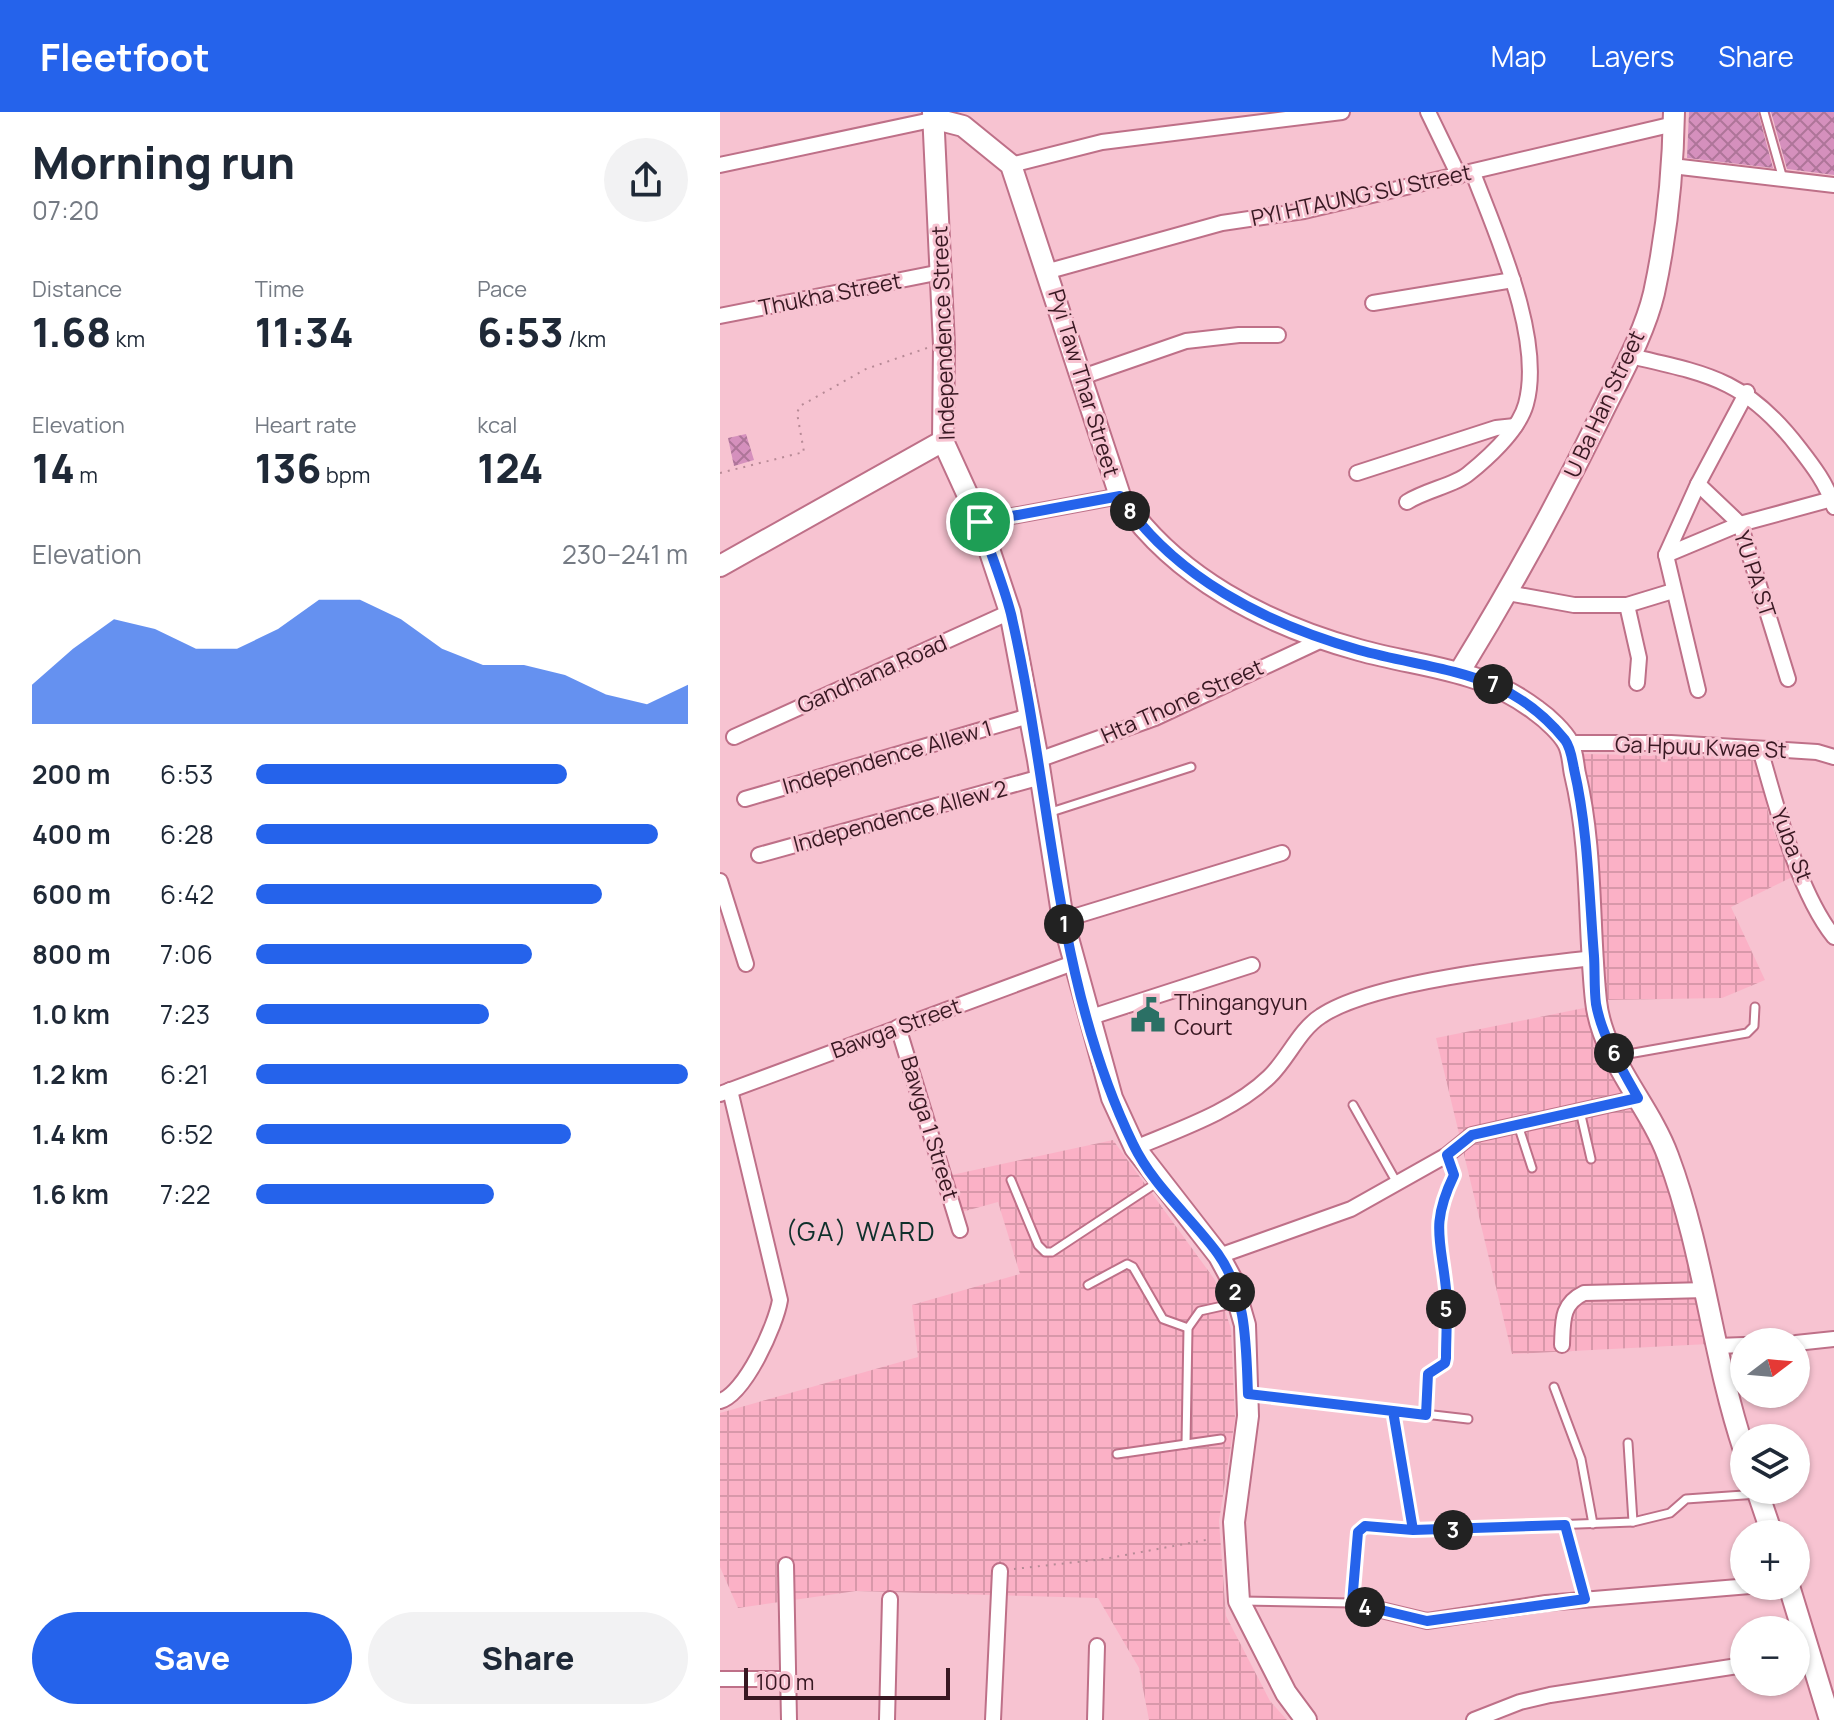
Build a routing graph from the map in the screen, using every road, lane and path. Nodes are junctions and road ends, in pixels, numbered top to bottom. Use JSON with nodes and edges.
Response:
{"nodes":[{"id":1,"x":1342,"y":112,"type":"edge"},
{"id":2,"x":1428,"y":112,"type":"edge"},
{"id":3,"x":1764,"y":112,"type":"edge"},
{"id":4,"x":935,"y":116,"type":"edge"},
{"id":5,"x":1674,"y":118,"type":"edge"},
{"id":6,"x":720,"y":165,"type":"edge"},
{"id":7,"x":1011,"y":165,"type":"junction"},
{"id":8,"x":1672,"y":166,"type":"junction"},
{"id":9,"x":1466,"y":174,"type":"junction"},
{"id":10,"x":1783,"y":179,"type":"junction"},
{"id":11,"x":1834,"y":185,"type":"edge"},
{"id":12,"x":1049,"y":271,"type":"junction"},
{"id":13,"x":941,"y":272,"type":"junction"},
{"id":14,"x":1513,"y":280,"type":"junction"},
{"id":15,"x":1373,"y":303,"type":"dead end"},
{"id":16,"x":720,"y":316,"type":"edge"},
{"id":17,"x":1278,"y":335,"type":"dead end"},
{"id":18,"x":944,"y":345,"type":"junction"},
{"id":19,"x":1630,"y":356,"type":"junction"},
{"id":20,"x":1082,"y":377,"type":"junction"},
{"id":21,"x":1747,"y":392,"type":"junction"},
{"id":22,"x":1515,"y":426,"type":"junction"},
{"id":23,"x":943,"y":441,"type":"junction"},
{"id":24,"x":720,"y":473,"type":"edge"},
{"id":25,"x":1357,"y":473,"type":"dead end"},
{"id":26,"x":1698,"y":484,"type":"junction"},
{"id":27,"x":1120,"y":496,"type":"junction"},
{"id":28,"x":1407,"y":502,"type":"dead end"},
{"id":29,"x":1833,"y":503,"type":"edge"},
{"id":30,"x":980,"y":522,"type":"junction"},
{"id":31,"x":1740,"y":524,"type":"junction"},
{"id":32,"x":1666,"y":555,"type":"junction"},
{"id":33,"x":720,"y":566,"type":"edge"},
{"id":34,"x":1673,"y":591,"type":"junction"},
{"id":35,"x":1508,"y":593,"type":"junction"},
{"id":36,"x":1627,"y":605,"type":"junction"},
{"id":37,"x":1010,"y":612,"type":"junction"},
{"id":38,"x":1324,"y":639,"type":"junction"},
{"id":39,"x":1460,"y":671,"type":"junction"},
{"id":40,"x":1788,"y":679,"type":"dead end"},
{"id":41,"x":1637,"y":683,"type":"dead end"},
{"id":42,"x":1698,"y":690,"type":"dead end"},
{"id":43,"x":1029,"y":716,"type":"junction"},
{"id":44,"x":734,"y":737,"type":"dead end"},
{"id":45,"x":1568,"y":743,"type":"junction"},
{"id":46,"x":1760,"y":749,"type":"junction"},
{"id":47,"x":1834,"y":757,"type":"edge"},
{"id":48,"x":1191,"y":767,"type":"dead end"},
{"id":49,"x":1040,"y":768,"type":"junction"},
{"id":50,"x":745,"y":799,"type":"dead end"},
{"id":51,"x":1046,"y":814,"type":"junction"},
{"id":52,"x":1282,"y":853,"type":"dead end"},
{"id":53,"x":759,"y":855,"type":"dead end"},
{"id":54,"x":720,"y":881,"type":"edge"},
{"id":55,"x":1063,"y":920,"type":"junction"},
{"id":56,"x":1834,"y":937,"type":"edge"},
{"id":57,"x":1594,"y":958,"type":"junction"},
{"id":58,"x":1073,"y":963,"type":"junction"},
{"id":59,"x":746,"y":964,"type":"dead end"},
{"id":60,"x":1252,"y":965,"type":"dead end"},
{"id":61,"x":1755,"y":1007,"type":"dead end"},
{"id":62,"x":1088,"y":1018,"type":"junction"},
{"id":63,"x":898,"y":1027,"type":"junction"},
{"id":64,"x":1615,"y":1056,"type":"junction"},
{"id":65,"x":725,"y":1092,"type":"edge"},
{"id":66,"x":1638,"y":1098,"type":"junction"},
{"id":67,"x":1353,"y":1105,"type":"dead end"},
{"id":68,"x":1580,"y":1111,"type":"junction"},
{"id":69,"x":1518,"y":1125,"type":"junction"},
{"id":70,"x":1135,"y":1148,"type":"junction"},
{"id":71,"x":1447,"y":1155,"type":"junction"},
{"id":72,"x":1591,"y":1159,"type":"dead end"},
{"id":73,"x":1532,"y":1168,"type":"dead end"},
{"id":74,"x":1011,"y":1180,"type":"dead end"},
{"id":75,"x":1158,"y":1182,"type":"junction"},
{"id":76,"x":1397,"y":1183,"type":"junction"},
{"id":77,"x":960,"y":1230,"type":"dead end"},
{"id":78,"x":1219,"y":1256,"type":"junction"},
{"id":79,"x":1088,"y":1285,"type":"dead end"},
{"id":80,"x":1707,"y":1290,"type":"junction"},
{"id":81,"x":1238,"y":1302,"type":"junction"},
{"id":82,"x":1188,"y":1328,"type":"junction"},
{"id":83,"x":1834,"y":1339,"type":"edge"},
{"id":84,"x":1810,"y":1342,"type":"edge"},
{"id":85,"x":1562,"y":1345,"type":"dead end"},
{"id":86,"x":1717,"y":1346,"type":"junction"},
{"id":87,"x":1730,"y":1346,"type":"edge"},
{"id":88,"x":1554,"y":1387,"type":"dead end"},
{"id":89,"x":1248,"y":1394,"type":"junction"},
{"id":90,"x":720,"y":1401,"type":"edge"},
{"id":91,"x":1393,"y":1411,"type":"junction"},
{"id":92,"x":1426,"y":1415,"type":"junction"},
{"id":93,"x":1468,"y":1419,"type":"dead end"},
{"id":94,"x":1735,"y":1424,"type":"edge"},
{"id":95,"x":1221,"y":1439,"type":"dead end"},
{"id":96,"x":1628,"y":1443,"type":"dead end"},
{"id":97,"x":1186,"y":1444,"type":"junction"},
{"id":98,"x":1117,"y":1454,"type":"dead end"},
{"id":99,"x":1730,"y":1495,"type":"edge"},
{"id":100,"x":1633,"y":1522,"type":"junction"},
{"id":101,"x":1593,"y":1524,"type":"junction"},
{"id":102,"x":1565,"y":1525,"type":"junction"},
{"id":103,"x":1413,"y":1530,"type":"junction"},
{"id":104,"x":1211,"y":1539,"type":"dead end"},
{"id":105,"x":786,"y":1565,"type":"dead end"},
{"id":106,"x":1000,"y":1571,"type":"joint"},
{"id":107,"x":1730,"y":1588,"type":"edge"},
{"id":108,"x":890,"y":1599,"type":"dead end"},
{"id":109,"x":1585,"y":1599,"type":"junction"},
{"id":110,"x":1239,"y":1601,"type":"junction"},
{"id":111,"x":1352,"y":1603,"type":"junction"},
{"id":112,"x":1097,"y":1646,"type":"dead end"},
{"id":113,"x":1730,"y":1667,"type":"edge"},
{"id":114,"x":1810,"y":1673,"type":"edge"},
{"id":115,"x":720,"y":1679,"type":"edge"},
{"id":116,"x":789,"y":1679,"type":"junction"},
{"id":117,"x":789,"y":1720,"type":"edge"},
{"id":118,"x":887,"y":1720,"type":"edge"},
{"id":119,"x":993,"y":1720,"type":"edge"},
{"id":120,"x":1095,"y":1720,"type":"edge"},
{"id":121,"x":1306,"y":1720,"type":"edge"},
{"id":122,"x":1474,"y":1720,"type":"edge"},
{"id":123,"x":1830,"y":1720,"type":"edge"}],
"edges":[{"from":1,"to":7,"type":"street"},
{"from":2,"to":9,"type":"street"},
{"from":3,"to":10,"type":"lane"},
{"from":4,"to":6,"type":"street"},
{"from":4,"to":7,"type":"street"},
{"from":4,"to":13,"type":"street","name":"Independence Street"},
{"from":5,"to":8,"type":"street","name":"U Ba Han Street"},
{"from":5,"to":9,"type":"street","name":"PYI HTAUNG SU Street"},
{"from":7,"to":12,"type":"street","name":"Pyi Taw Thar Street"},
{"from":8,"to":10,"type":"street"},
{"from":8,"to":19,"type":"street","name":"U Ba Han Street"},
{"from":9,"to":12,"type":"street","name":"PYI HTAUNG SU Street"},
{"from":9,"to":14,"type":"street"},
{"from":10,"to":11,"type":"street"},
{"from":12,"to":20,"type":"street","name":"Pyi Taw Thar Street"},
{"from":13,"to":16,"type":"street","name":"Thukha Street"},
{"from":13,"to":18,"type":"street","name":"Independence Street"},
{"from":14,"to":15,"type":"street"},
{"from":14,"to":22,"type":"street"},
{"from":17,"to":20,"type":"street"},
{"from":18,"to":23,"type":"street","name":"Independence Street"},
{"from":18,"to":24,"type":"path"},
{"from":19,"to":21,"type":"street"},
{"from":19,"to":35,"type":"street","name":"U Ba Han Street"},
{"from":20,"to":27,"type":"street","name":"Pyi Taw Thar Street"},
{"from":21,"to":26,"type":"street"},
{"from":21,"to":29,"type":"street"},
{"from":22,"to":25,"type":"street"},
{"from":22,"to":28,"type":"street"},
{"from":23,"to":30,"type":"street","name":"Independence Street"},
{"from":23,"to":33,"type":"street"},
{"from":26,"to":31,"type":"street","name":"YU PA ST"},
{"from":26,"to":32,"type":"street"},
{"from":27,"to":30,"type":"street"},
{"from":27,"to":38,"type":"street","name":"Pyi Taw Thar Street"},
{"from":29,"to":31,"type":"street"},
{"from":30,"to":37,"type":"street","name":"Independence Street"},
{"from":31,"to":32,"type":"street"},
{"from":31,"to":40,"type":"street","name":"YU PA ST"},
{"from":32,"to":34,"type":"street"},
{"from":34,"to":36,"type":"street"},
{"from":34,"to":42,"type":"street"},
{"from":35,"to":36,"type":"street"},
{"from":35,"to":39,"type":"street","name":"U Ba Han Street"},
{"from":36,"to":41,"type":"street"},
{"from":37,"to":43,"type":"street","name":"Independence Street"},
{"from":37,"to":44,"type":"street","name":"Gandhana Road"},
{"from":38,"to":39,"type":"street","name":"Pyi Taw Thar Street"},
{"from":38,"to":49,"type":"street","name":"Hta Thone Street"},
{"from":39,"to":45,"type":"street","name":"Pyi Taw Thar Street"},
{"from":43,"to":49,"type":"street","name":"Independence Street"},
{"from":43,"to":50,"type":"street","name":"Independence Allew 1"},
{"from":45,"to":46,"type":"street","name":"Ga Hpuu Kwae St"},
{"from":45,"to":57,"type":"street"},
{"from":46,"to":47,"type":"street","name":"Ga Hpuu Kwae St"},
{"from":46,"to":56,"type":"street","name":"Yuba St"},
{"from":48,"to":51,"type":"lane"},
{"from":49,"to":51,"type":"street","name":"Independence Street"},
{"from":49,"to":53,"type":"street","name":"Independence Allew 2"},
{"from":51,"to":55,"type":"street","name":"Independence Street"},
{"from":52,"to":55,"type":"street"},
{"from":54,"to":59,"type":"street"},
{"from":55,"to":58,"type":"street","name":"Independence Street"},
{"from":57,"to":64,"type":"street"},
{"from":57,"to":70,"type":"street"},
{"from":58,"to":62,"type":"street","name":"Independence Street"},
{"from":58,"to":63,"type":"street","name":"Bawga Street"},
{"from":60,"to":62,"type":"street"},
{"from":61,"to":64,"type":"lane"},
{"from":62,"to":70,"type":"street","name":"Independence Street"},
{"from":63,"to":65,"type":"street","name":"Bawga Street"},
{"from":63,"to":77,"type":"street","name":"Bawga 1 Street"},
{"from":64,"to":66,"type":"street"},
{"from":65,"to":90,"type":"street"},
{"from":66,"to":68,"type":"street"},
{"from":66,"to":80,"type":"street"},
{"from":67,"to":76,"type":"lane"},
{"from":68,"to":69,"type":"street"},
{"from":68,"to":72,"type":"lane"},
{"from":69,"to":71,"type":"street"},
{"from":69,"to":73,"type":"lane"},
{"from":70,"to":75,"type":"street","name":"Independence Street"},
{"from":71,"to":76,"type":"street"},
{"from":71,"to":92,"type":"lane"},
{"from":74,"to":75,"type":"lane"},
{"from":75,"to":78,"type":"street","name":"Independence Street"},
{"from":76,"to":78,"type":"street"},
{"from":78,"to":81,"type":"street","name":"Independence Street"},
{"from":79,"to":82,"type":"lane"},
{"from":80,"to":85,"type":"street"},
{"from":80,"to":86,"type":"street"},
{"from":81,"to":82,"type":"lane"},
{"from":81,"to":89,"type":"street","name":"Independence Street"},
{"from":82,"to":97,"type":"lane"},
{"from":83,"to":84,"type":"street"},
{"from":86,"to":87,"type":"street"},
{"from":86,"to":94,"type":"street"},
{"from":88,"to":101,"type":"lane"},
{"from":89,"to":91,"type":"lane"},
{"from":89,"to":110,"type":"street","name":"Independence Street"},
{"from":91,"to":92,"type":"lane"},
{"from":91,"to":103,"type":"lane"},
{"from":92,"to":93,"type":"lane"},
{"from":95,"to":97,"type":"lane"},
{"from":96,"to":100,"type":"lane"},
{"from":97,"to":98,"type":"lane"},
{"from":99,"to":100,"type":"lane"},
{"from":100,"to":101,"type":"lane"},
{"from":101,"to":102,"type":"lane"},
{"from":102,"to":103,"type":"lane"},
{"from":102,"to":109,"type":"lane"},
{"from":103,"to":111,"type":"lane"},
{"from":104,"to":106,"type":"path"},
{"from":105,"to":116,"type":"street"},
{"from":106,"to":119,"type":"street"},
{"from":107,"to":109,"type":"street"},
{"from":108,"to":118,"type":"street"},
{"from":109,"to":111,"type":"street"},
{"from":110,"to":111,"type":"lane"},
{"from":110,"to":121,"type":"street","name":"Independence Street"},
{"from":112,"to":120,"type":"street"},
{"from":113,"to":122,"type":"street"},
{"from":114,"to":123,"type":"street"},
{"from":115,"to":116,"type":"street"},
{"from":116,"to":117,"type":"street"}]}
